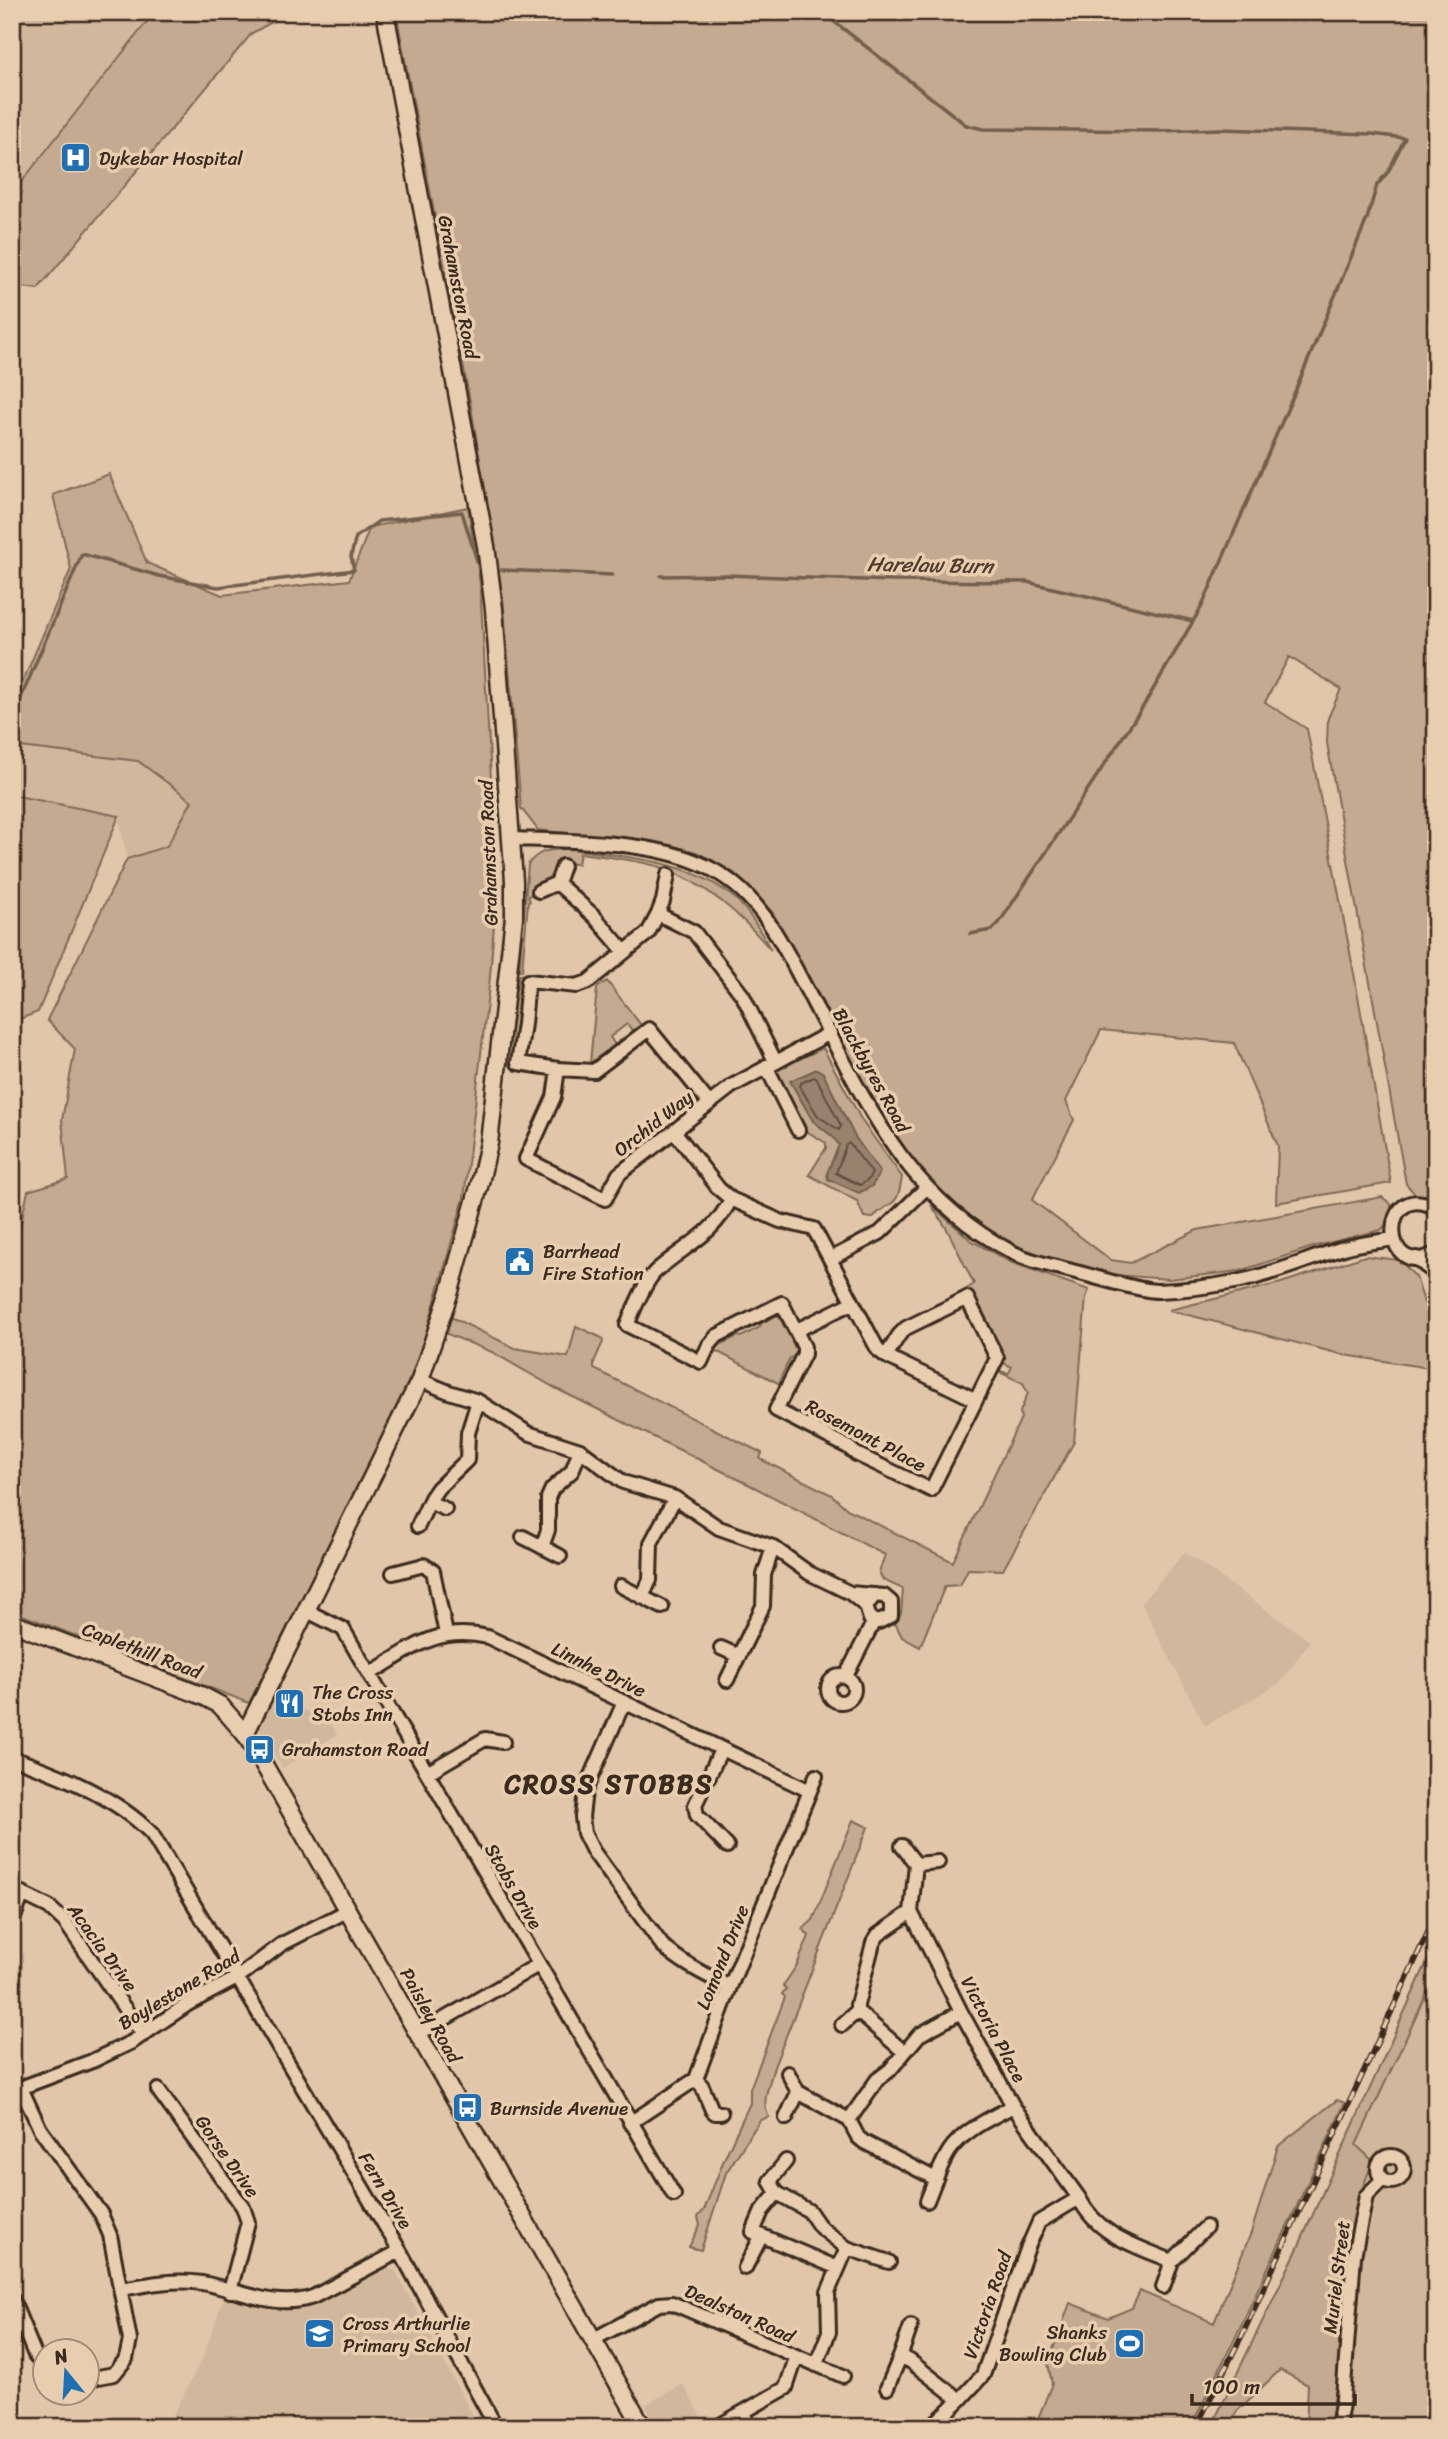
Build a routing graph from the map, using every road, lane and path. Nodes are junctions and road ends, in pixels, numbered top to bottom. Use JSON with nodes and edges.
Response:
{"nodes":[{"id":1,"x":384,"y":12,"type":"edge"},
{"id":2,"x":511,"y":839,"type":"junction"},
{"id":3,"x":563,"y":866,"type":"dead end"},
{"id":4,"x":668,"y":874,"type":"dead end"},
{"id":5,"x":557,"y":883,"type":"junction"},
{"id":6,"x":539,"y":891,"type":"dead end"},
{"id":7,"x":658,"y":914,"type":"junction"},
{"id":8,"x":624,"y":951,"type":"junction"},
{"id":9,"x":830,"y":1034,"type":"junction"},
{"id":10,"x":771,"y":1063,"type":"junction"},
{"id":11,"x":558,"y":1069,"type":"junction"},
{"id":12,"x":709,"y":1103,"type":"junction"},
{"id":13,"x":798,"y":1130,"type":"dead end"},
{"id":14,"x":674,"y":1131,"type":"junction"},
{"id":15,"x":926,"y":1188,"type":"junction"},
{"id":16,"x":731,"y":1199,"type":"junction"},
{"id":17,"x":1435,"y":1207,"type":"edge"},
{"id":18,"x":1393,"y":1239,"type":"junction"},
{"id":19,"x":1436,"y":1253,"type":"edge"},
{"id":20,"x":1416,"y":1258,"type":"junction"},
{"id":21,"x":830,"y":1259,"type":"junction"},
{"id":22,"x":1436,"y":1265,"type":"edge"},
{"id":23,"x":852,"y":1303,"type":"junction"},
{"id":24,"x":797,"y":1330,"type":"junction"},
{"id":25,"x":886,"y":1356,"type":"junction"},
{"id":26,"x":421,"y":1380,"type":"junction"},
{"id":27,"x":976,"y":1400,"type":"junction"},
{"id":28,"x":478,"y":1401,"type":"junction"},
{"id":29,"x":579,"y":1450,"type":"junction"},
{"id":30,"x":675,"y":1498,"type":"junction"},
{"id":31,"x":429,"y":1502,"type":"junction"},
{"id":32,"x":445,"y":1509,"type":"dead end"},
{"id":33,"x":418,"y":1526,"type":"dead end"},
{"id":34,"x":523,"y":1538,"type":"dead end"},
{"id":35,"x":542,"y":1547,"type":"junction"},
{"id":36,"x":773,"y":1547,"type":"junction"},
{"id":37,"x":561,"y":1556,"type":"dead end"},
{"id":38,"x":393,"y":1573,"type":"dead end"},
{"id":39,"x":621,"y":1586,"type":"dead end"},
{"id":40,"x":850,"y":1593,"type":"junction"},
{"id":41,"x":884,"y":1593,"type":"junction"},
{"id":42,"x":642,"y":1597,"type":"junction"},
{"id":43,"x":866,"y":1606,"type":"junction"},
{"id":44,"x":662,"y":1607,"type":"dead end"},
{"id":45,"x":307,"y":1611,"type":"junction"},
{"id":46,"x":874,"y":1621,"type":"junction"},
{"id":47,"x":12,"y":1623,"type":"edge"},
{"id":48,"x":446,"y":1634,"type":"junction"},
{"id":49,"x":721,"y":1648,"type":"dead end"},
{"id":50,"x":739,"y":1656,"type":"junction"},
{"id":51,"x":369,"y":1674,"type":"junction"},
{"id":52,"x":846,"y":1676,"type":"dead end"},
{"id":53,"x":727,"y":1680,"type":"dead end"},
{"id":54,"x":624,"y":1702,"type":"junction"},
{"id":55,"x":245,"y":1734,"type":"junction"},
{"id":56,"x":503,"y":1742,"type":"dead end"},
{"id":57,"x":721,"y":1750,"type":"junction"},
{"id":58,"x":12,"y":1758,"type":"edge"},
{"id":59,"x":427,"y":1773,"type":"junction"},
{"id":60,"x":816,"y":1776,"type":"dead end"},
{"id":61,"x":810,"y":1791,"type":"junction"},
{"id":62,"x":727,"y":1846,"type":"dead end"},
{"id":63,"x":902,"y":1846,"type":"dead end"},
{"id":64,"x":938,"y":1862,"type":"dead end"},
{"id":65,"x":916,"y":1864,"type":"junction"},
{"id":66,"x":18,"y":1891,"type":"edge"},
{"id":67,"x":349,"y":1910,"type":"junction"},
{"id":68,"x":911,"y":1912,"type":"junction"},
{"id":69,"x":12,"y":1923,"type":"edge"},
{"id":70,"x":538,"y":1965,"type":"junction"},
{"id":71,"x":237,"y":1978,"type":"junction"},
{"id":72,"x":730,"y":1987,"type":"junction"},
{"id":73,"x":857,"y":2011,"type":"junction"},
{"id":74,"x":961,"y":2012,"type":"junction"},
{"id":75,"x":842,"y":2025,"type":"dead end"},
{"id":76,"x":418,"y":2034,"type":"junction"},
{"id":77,"x":143,"y":2035,"type":"junction"},
{"id":78,"x":904,"y":2052,"type":"junction"},
{"id":79,"x":788,"y":2073,"type":"dead end"},
{"id":80,"x":696,"y":2079,"type":"junction"},
{"id":81,"x":17,"y":2090,"type":"edge"},
{"id":82,"x":158,"y":2090,"type":"dead end"},
{"id":83,"x":798,"y":2092,"type":"junction"},
{"id":84,"x":1013,"y":2106,"type":"junction"},
{"id":85,"x":720,"y":2113,"type":"dead end"},
{"id":86,"x":786,"y":2118,"type":"dead end"},
{"id":87,"x":849,"y":2120,"type":"junction"},
{"id":88,"x":630,"y":2123,"type":"junction"},
{"id":89,"x":786,"y":2161,"type":"dead end"},
{"id":90,"x":936,"y":2179,"type":"junction"},
{"id":91,"x":1383,"y":2179,"type":"dead end"},
{"id":92,"x":776,"y":2193,"type":"junction"},
{"id":93,"x":674,"y":2195,"type":"dead end"},
{"id":94,"x":1079,"y":2198,"type":"junction"},
{"id":95,"x":927,"y":2201,"type":"dead end"},
{"id":96,"x":1206,"y":2227,"type":"dead end"},
{"id":97,"x":761,"y":2237,"type":"junction"},
{"id":98,"x":847,"y":2248,"type":"junction"},
{"id":99,"x":400,"y":2251,"type":"junction"},
{"id":100,"x":1172,"y":2261,"type":"junction"},
{"id":101,"x":889,"y":2262,"type":"dead end"},
{"id":102,"x":745,"y":2268,"type":"dead end"},
{"id":103,"x":838,"y":2269,"type":"junction"},
{"id":104,"x":1163,"y":2287,"type":"dead end"},
{"id":105,"x":122,"y":2289,"type":"junction"},
{"id":106,"x":230,"y":2291,"type":"junction"},
{"id":107,"x":12,"y":2299,"type":"edge"},
{"id":108,"x":911,"y":2326,"type":"dead end"},
{"id":109,"x":594,"y":2339,"type":"junction"},
{"id":110,"x":32,"y":2348,"type":"edge"},
{"id":111,"x":900,"y":2357,"type":"junction"},
{"id":112,"x":796,"y":2358,"type":"junction"},
{"id":113,"x":816,"y":2365,"type":"junction"},
{"id":114,"x":102,"y":2376,"type":"edge"},
{"id":115,"x":843,"y":2376,"type":"dead end"},
{"id":116,"x":887,"y":2388,"type":"dead end"},
{"id":117,"x":960,"y":2400,"type":"junction"},
{"id":118,"x":742,"y":2413,"type":"junction"},
{"id":119,"x":722,"y":2424,"type":"dead end"},
{"id":120,"x":496,"y":2427,"type":"edge"},
{"id":121,"x":643,"y":2427,"type":"edge"},
{"id":122,"x":751,"y":2427,"type":"edge"},
{"id":123,"x":931,"y":2427,"type":"edge"},
{"id":124,"x":1338,"y":2427,"type":"edge"}],
"edges":[{"from":1,"to":2,"type":"main road","name":"Grahamston Road"},
{"from":2,"to":9,"type":"street","name":"Blackbyres Road"},
{"from":2,"to":26,"type":"main road","name":"Grahamston Road"},
{"from":3,"to":5,"type":"street"},
{"from":4,"to":7,"type":"street"},
{"from":5,"to":6,"type":"street"},
{"from":5,"to":8,"type":"street"},
{"from":7,"to":8,"type":"street"},
{"from":7,"to":10,"type":"street"},
{"from":8,"to":11,"type":"street"},
{"from":9,"to":10,"type":"street","name":"Orchid Way"},
{"from":9,"to":15,"type":"street","name":"Blackbyres Road"},
{"from":10,"to":12,"type":"street","name":"Orchid Way"},
{"from":10,"to":13,"type":"street"},
{"from":11,"to":12,"type":"street"},
{"from":11,"to":14,"type":"street","name":"Orchid Way"},
{"from":12,"to":14,"type":"street","name":"Orchid Way"},
{"from":14,"to":16,"type":"street"},
{"from":15,"to":18,"type":"street","name":"Blackbyres Road"},
{"from":15,"to":21,"type":"street"},
{"from":16,"to":21,"type":"street"},
{"from":16,"to":24,"type":"street"},
{"from":17,"to":18,"type":"street"},
{"from":18,"to":20,"type":"street"},
{"from":19,"to":20,"type":"street"},
{"from":20,"to":22,"type":"street"},
{"from":21,"to":23,"type":"street"},
{"from":23,"to":24,"type":"street"},
{"from":23,"to":25,"type":"street"},
{"from":24,"to":27,"type":"street","name":"Rosemont Place"},
{"from":25,"to":27,"type":"street"},
{"from":25,"to":27,"type":"street"},
{"from":26,"to":28,"type":"street"},
{"from":26,"to":45,"type":"main road","name":"Grahamston Road"},
{"from":28,"to":29,"type":"street"},
{"from":28,"to":31,"type":"street"},
{"from":29,"to":30,"type":"street"},
{"from":29,"to":35,"type":"street"},
{"from":30,"to":36,"type":"street"},
{"from":30,"to":42,"type":"street"},
{"from":31,"to":32,"type":"street"},
{"from":31,"to":33,"type":"street"},
{"from":34,"to":35,"type":"street"},
{"from":35,"to":37,"type":"street"},
{"from":36,"to":40,"type":"street"},
{"from":36,"to":50,"type":"street"},
{"from":38,"to":48,"type":"street"},
{"from":39,"to":42,"type":"street"},
{"from":40,"to":41,"type":"street"},
{"from":40,"to":43,"type":"street"},
{"from":41,"to":43,"type":"street"},
{"from":41,"to":46,"type":"street"},
{"from":42,"to":44,"type":"street"},
{"from":43,"to":46,"type":"street"},
{"from":45,"to":51,"type":"street","name":"Stobs Drive"},
{"from":45,"to":55,"type":"main road","name":"Grahamston Road"},
{"from":46,"to":52,"type":"street"},
{"from":47,"to":55,"type":"main road","name":"Caplethill Road"},
{"from":48,"to":51,"type":"street","name":"Linnhe Drive"},
{"from":48,"to":54,"type":"street","name":"Linnhe Drive"},
{"from":49,"to":50,"type":"street"},
{"from":50,"to":53,"type":"street"},
{"from":51,"to":59,"type":"street","name":"Stobs Drive"},
{"from":54,"to":57,"type":"street","name":"Linnhe Drive"},
{"from":54,"to":72,"type":"street"},
{"from":55,"to":67,"type":"main road","name":"Paisley Road"},
{"from":56,"to":59,"type":"street"},
{"from":57,"to":61,"type":"street","name":"Linnhe Drive"},
{"from":57,"to":62,"type":"street"},
{"from":58,"to":71,"type":"street","name":"Fern Drive"},
{"from":59,"to":70,"type":"street","name":"Stobs Drive"},
{"from":60,"to":61,"type":"street","name":"Lomond Drive"},
{"from":61,"to":72,"type":"street","name":"Lomond Drive"},
{"from":63,"to":65,"type":"street"},
{"from":64,"to":65,"type":"street"},
{"from":65,"to":68,"type":"street"},
{"from":66,"to":69,"type":"street"},
{"from":66,"to":77,"type":"street","name":"Acacia Drive"},
{"from":67,"to":71,"type":"street","name":"Boylestone Road"},
{"from":67,"to":76,"type":"main road","name":"Paisley Road"},
{"from":68,"to":73,"type":"street"},
{"from":68,"to":74,"type":"street","name":"Victoria Place"},
{"from":70,"to":76,"type":"street"},
{"from":70,"to":88,"type":"street","name":"Stobs Drive"},
{"from":71,"to":77,"type":"street","name":"Boylestone Road"},
{"from":71,"to":99,"type":"street","name":"Fern Drive"},
{"from":72,"to":80,"type":"street","name":"Lomond Drive"},
{"from":73,"to":75,"type":"street"},
{"from":73,"to":78,"type":"street"},
{"from":74,"to":78,"type":"street"},
{"from":74,"to":84,"type":"street","name":"Victoria Place"},
{"from":76,"to":109,"type":"main road","name":"Paisley Road"},
{"from":77,"to":81,"type":"street","name":"Boylestone Road"},
{"from":78,"to":87,"type":"street"},
{"from":79,"to":83,"type":"street"},
{"from":80,"to":85,"type":"street"},
{"from":80,"to":88,"type":"street"},
{"from":81,"to":105,"type":"street","name":"Boylestone Road"},
{"from":82,"to":106,"type":"street","name":"Gorse Drive"},
{"from":83,"to":86,"type":"street"},
{"from":83,"to":87,"type":"street"},
{"from":84,"to":90,"type":"street"},
{"from":84,"to":94,"type":"street","name":"Victoria Place"},
{"from":87,"to":90,"type":"street"},
{"from":88,"to":93,"type":"street","name":"Stobs Drive"},
{"from":89,"to":92,"type":"street"},
{"from":90,"to":95,"type":"street"},
{"from":91,"to":124,"type":"street","name":"Muriel Street"},
{"from":92,"to":97,"type":"street"},
{"from":92,"to":98,"type":"street"},
{"from":94,"to":100,"type":"street","name":"Victoria Place"},
{"from":94,"to":117,"type":"street","name":"Victoria Road"},
{"from":96,"to":100,"type":"street"},
{"from":97,"to":102,"type":"street"},
{"from":97,"to":103,"type":"street"},
{"from":98,"to":101,"type":"street"},
{"from":98,"to":103,"type":"street"},
{"from":99,"to":106,"type":"street"},
{"from":99,"to":120,"type":"street","name":"Fern Drive"},
{"from":100,"to":104,"type":"street"},
{"from":103,"to":113,"type":"street"},
{"from":105,"to":106,"type":"street"},
{"from":105,"to":114,"type":"street","name":"Boylestone Road"},
{"from":107,"to":110,"type":"street"},
{"from":108,"to":111,"type":"street"},
{"from":109,"to":112,"type":"street","name":"Dealston Road"},
{"from":109,"to":121,"type":"main road","name":"Paisley Road"},
{"from":111,"to":116,"type":"street"},
{"from":111,"to":117,"type":"street"},
{"from":112,"to":113,"type":"street","name":"Dealston Road"},
{"from":112,"to":118,"type":"street","name":"Dealston Road"},
{"from":113,"to":115,"type":"street","name":"Dealston Road"},
{"from":117,"to":123,"type":"street","name":"Victoria Road"},
{"from":118,"to":119,"type":"street","name":"Dealston Road"},
{"from":118,"to":122,"type":"street"}]}
